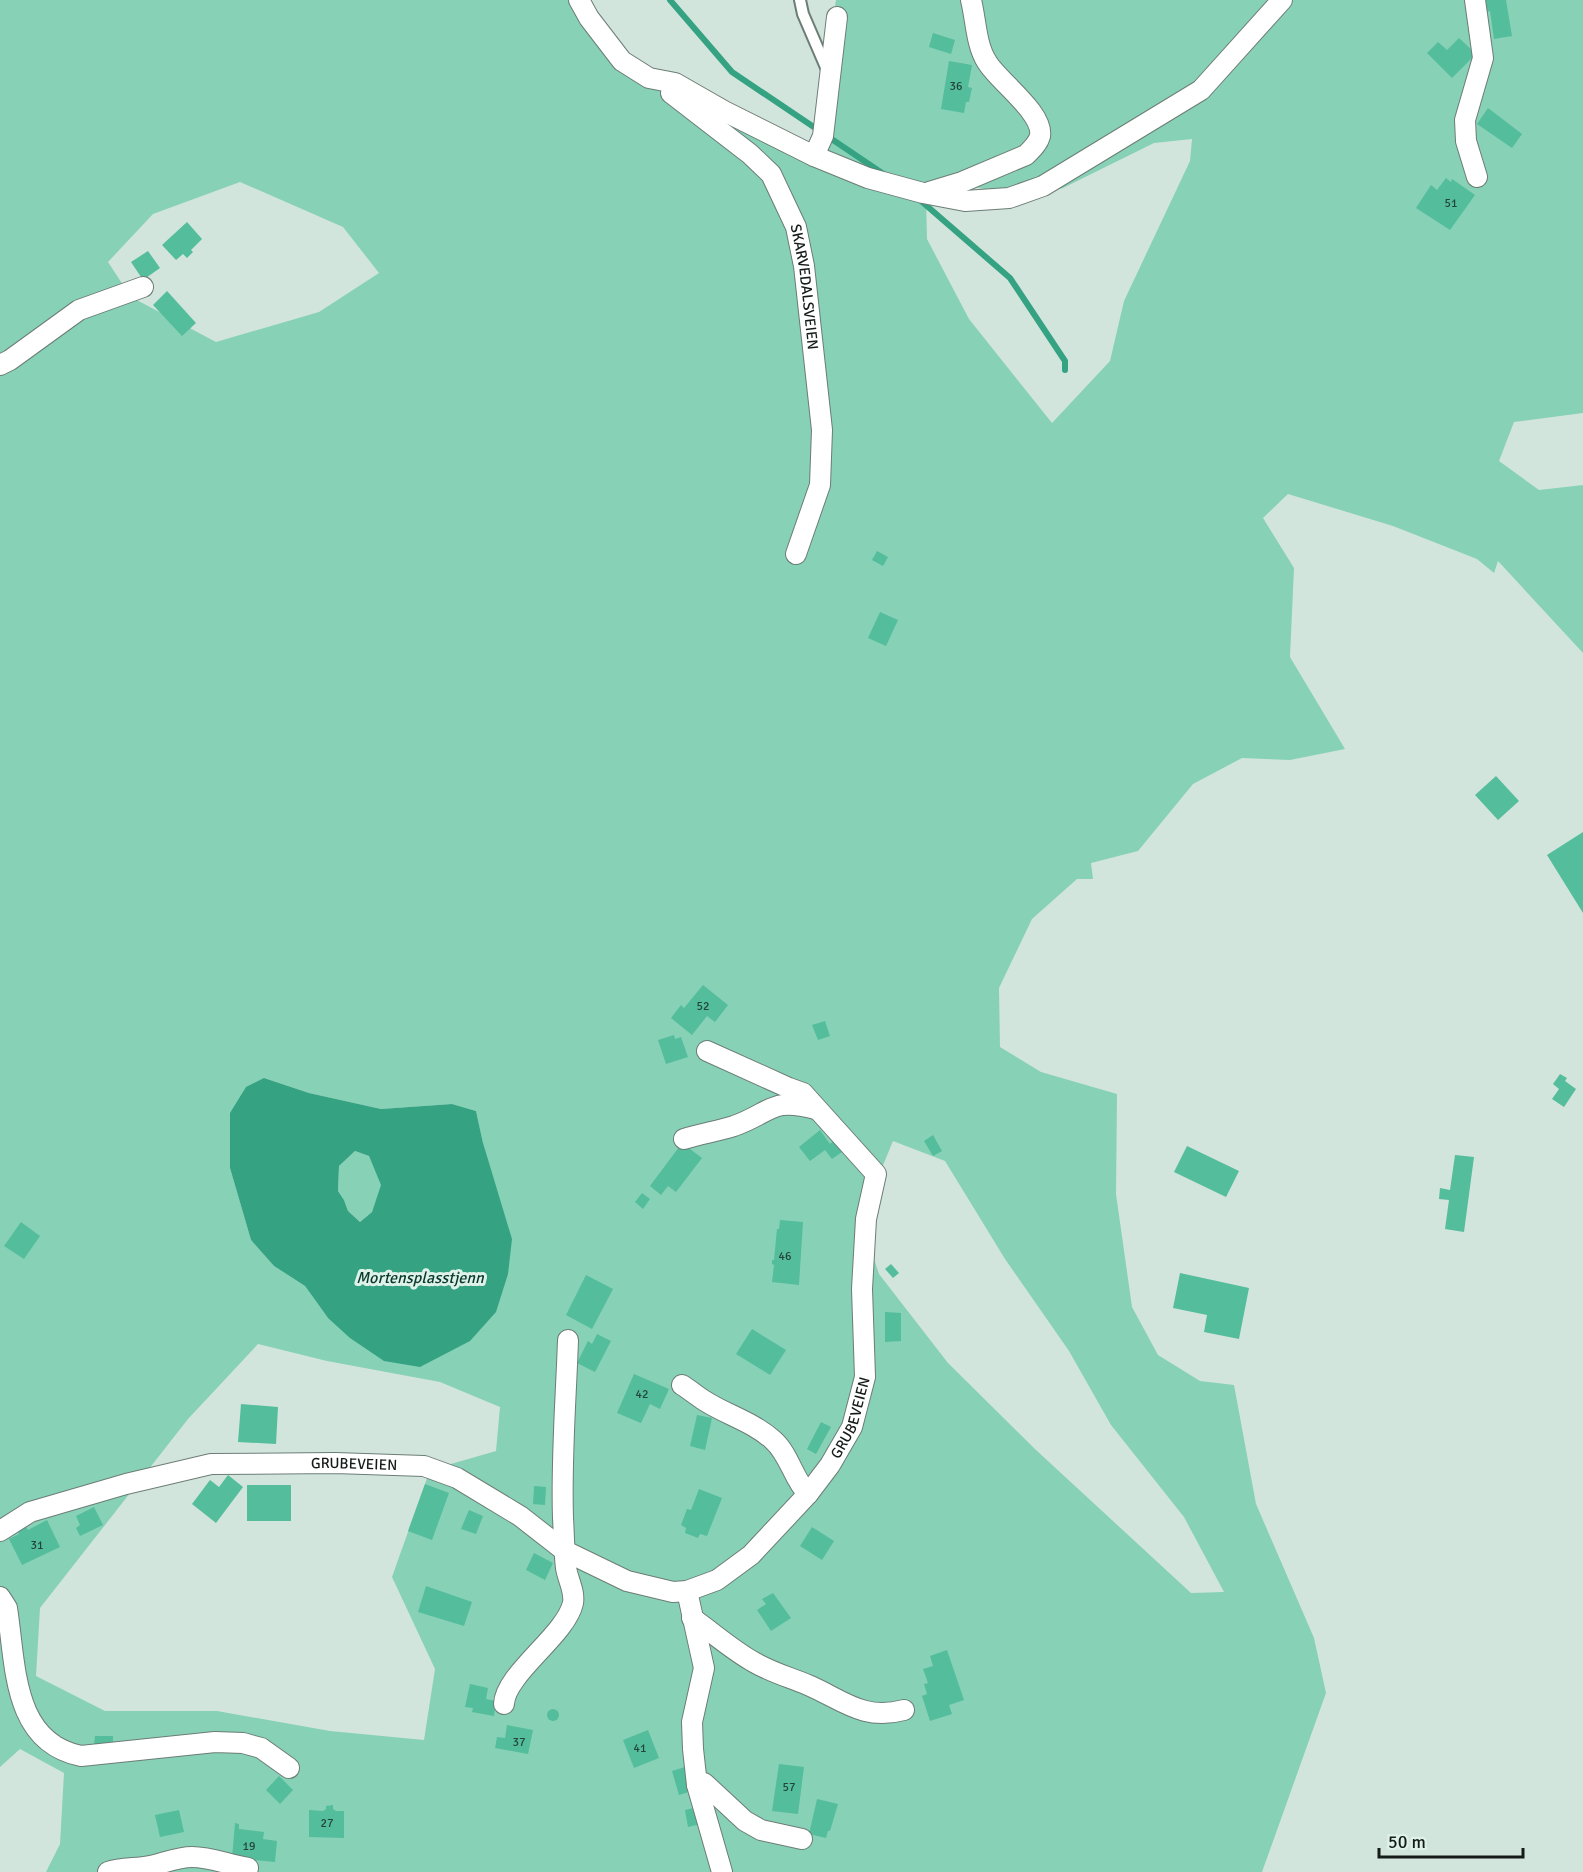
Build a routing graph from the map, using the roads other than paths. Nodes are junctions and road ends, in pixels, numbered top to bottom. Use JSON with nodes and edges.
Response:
{"nodes":[{"id":1,"x":579,"y":0,"type":"edge"},
{"id":2,"x":800,"y":0,"type":"edge"},
{"id":3,"x":970,"y":0,"type":"edge"},
{"id":4,"x":1282,"y":0,"type":"edge"},
{"id":5,"x":1475,"y":0,"type":"edge"},
{"id":6,"x":837,"y":18,"type":"dead end"},
{"id":7,"x":649,"y":78,"type":"junction"},
{"id":8,"x":831,"y":78,"type":"junction"},
{"id":9,"x":814,"y":156,"type":"junction"},
{"id":10,"x":1477,"y":177,"type":"dead end"},
{"id":11,"x":923,"y":193,"type":"junction"},
{"id":12,"x":143,"y":287,"type":"dead end"},
{"id":13,"x":0,"y":365,"type":"edge"},
{"id":14,"x":796,"y":554,"type":"dead end"},
{"id":15,"x":707,"y":1051,"type":"dead end"},
{"id":16,"x":819,"y":1110,"type":"junction"},
{"id":17,"x":684,"y":1138,"type":"dead end"},
{"id":18,"x":568,"y":1340,"type":"dead end"},
{"id":19,"x":682,"y":1385,"type":"dead end"},
{"id":20,"x":808,"y":1494,"type":"junction"},
{"id":21,"x":0,"y":1531,"type":"edge"},
{"id":22,"x":565,"y":1551,"type":"junction"},
{"id":23,"x":687,"y":1591,"type":"junction"},
{"id":24,"x":0,"y":1597,"type":"edge"},
{"id":25,"x":692,"y":1617,"type":"junction"},
{"id":26,"x":504,"y":1704,"type":"dead end"},
{"id":27,"x":904,"y":1710,"type":"dead end"},
{"id":28,"x":289,"y":1768,"type":"dead end"},
{"id":29,"x":697,"y":1785,"type":"junction"},
{"id":30,"x":801,"y":1839,"type":"dead end"},
{"id":31,"x":248,"y":1868,"type":"dead end"},
{"id":32,"x":108,"y":1872,"type":"edge"},
{"id":33,"x":722,"y":1872,"type":"edge"}],
"edges":[{"from":1,"to":7,"type":"street","name":"SKARVEDALSVEIEN"},
{"from":2,"to":8,"type":"lane"},
{"from":3,"to":11,"type":"street"},
{"from":4,"to":11,"type":"street","name":"SKARVEDALSVEIEN"},
{"from":5,"to":10,"type":"street"},
{"from":6,"to":8,"type":"street"},
{"from":7,"to":9,"type":"street","name":"SKARVEDALSVEIEN"},
{"from":7,"to":14,"type":"street","name":"SKARVEDALSVEIEN"},
{"from":8,"to":9,"type":"street"},
{"from":9,"to":11,"type":"street","name":"SKARVEDALSVEIEN"},
{"from":12,"to":13,"type":"street"},
{"from":15,"to":16,"type":"street"},
{"from":16,"to":17,"type":"street"},
{"from":16,"to":20,"type":"street","name":"GRUBEVEIEN"},
{"from":18,"to":22,"type":"street"},
{"from":19,"to":20,"type":"street"},
{"from":20,"to":23,"type":"street","name":"GRUBEVEIEN"},
{"from":21,"to":22,"type":"street","name":"GRUBEVEIEN"},
{"from":22,"to":23,"type":"street","name":"GRUBEVEIEN"},
{"from":22,"to":26,"type":"street"},
{"from":23,"to":25,"type":"street"},
{"from":24,"to":28,"type":"street"},
{"from":25,"to":27,"type":"street"},
{"from":25,"to":29,"type":"street"},
{"from":29,"to":30,"type":"street"},
{"from":29,"to":33,"type":"street"},
{"from":31,"to":32,"type":"street"}]}
